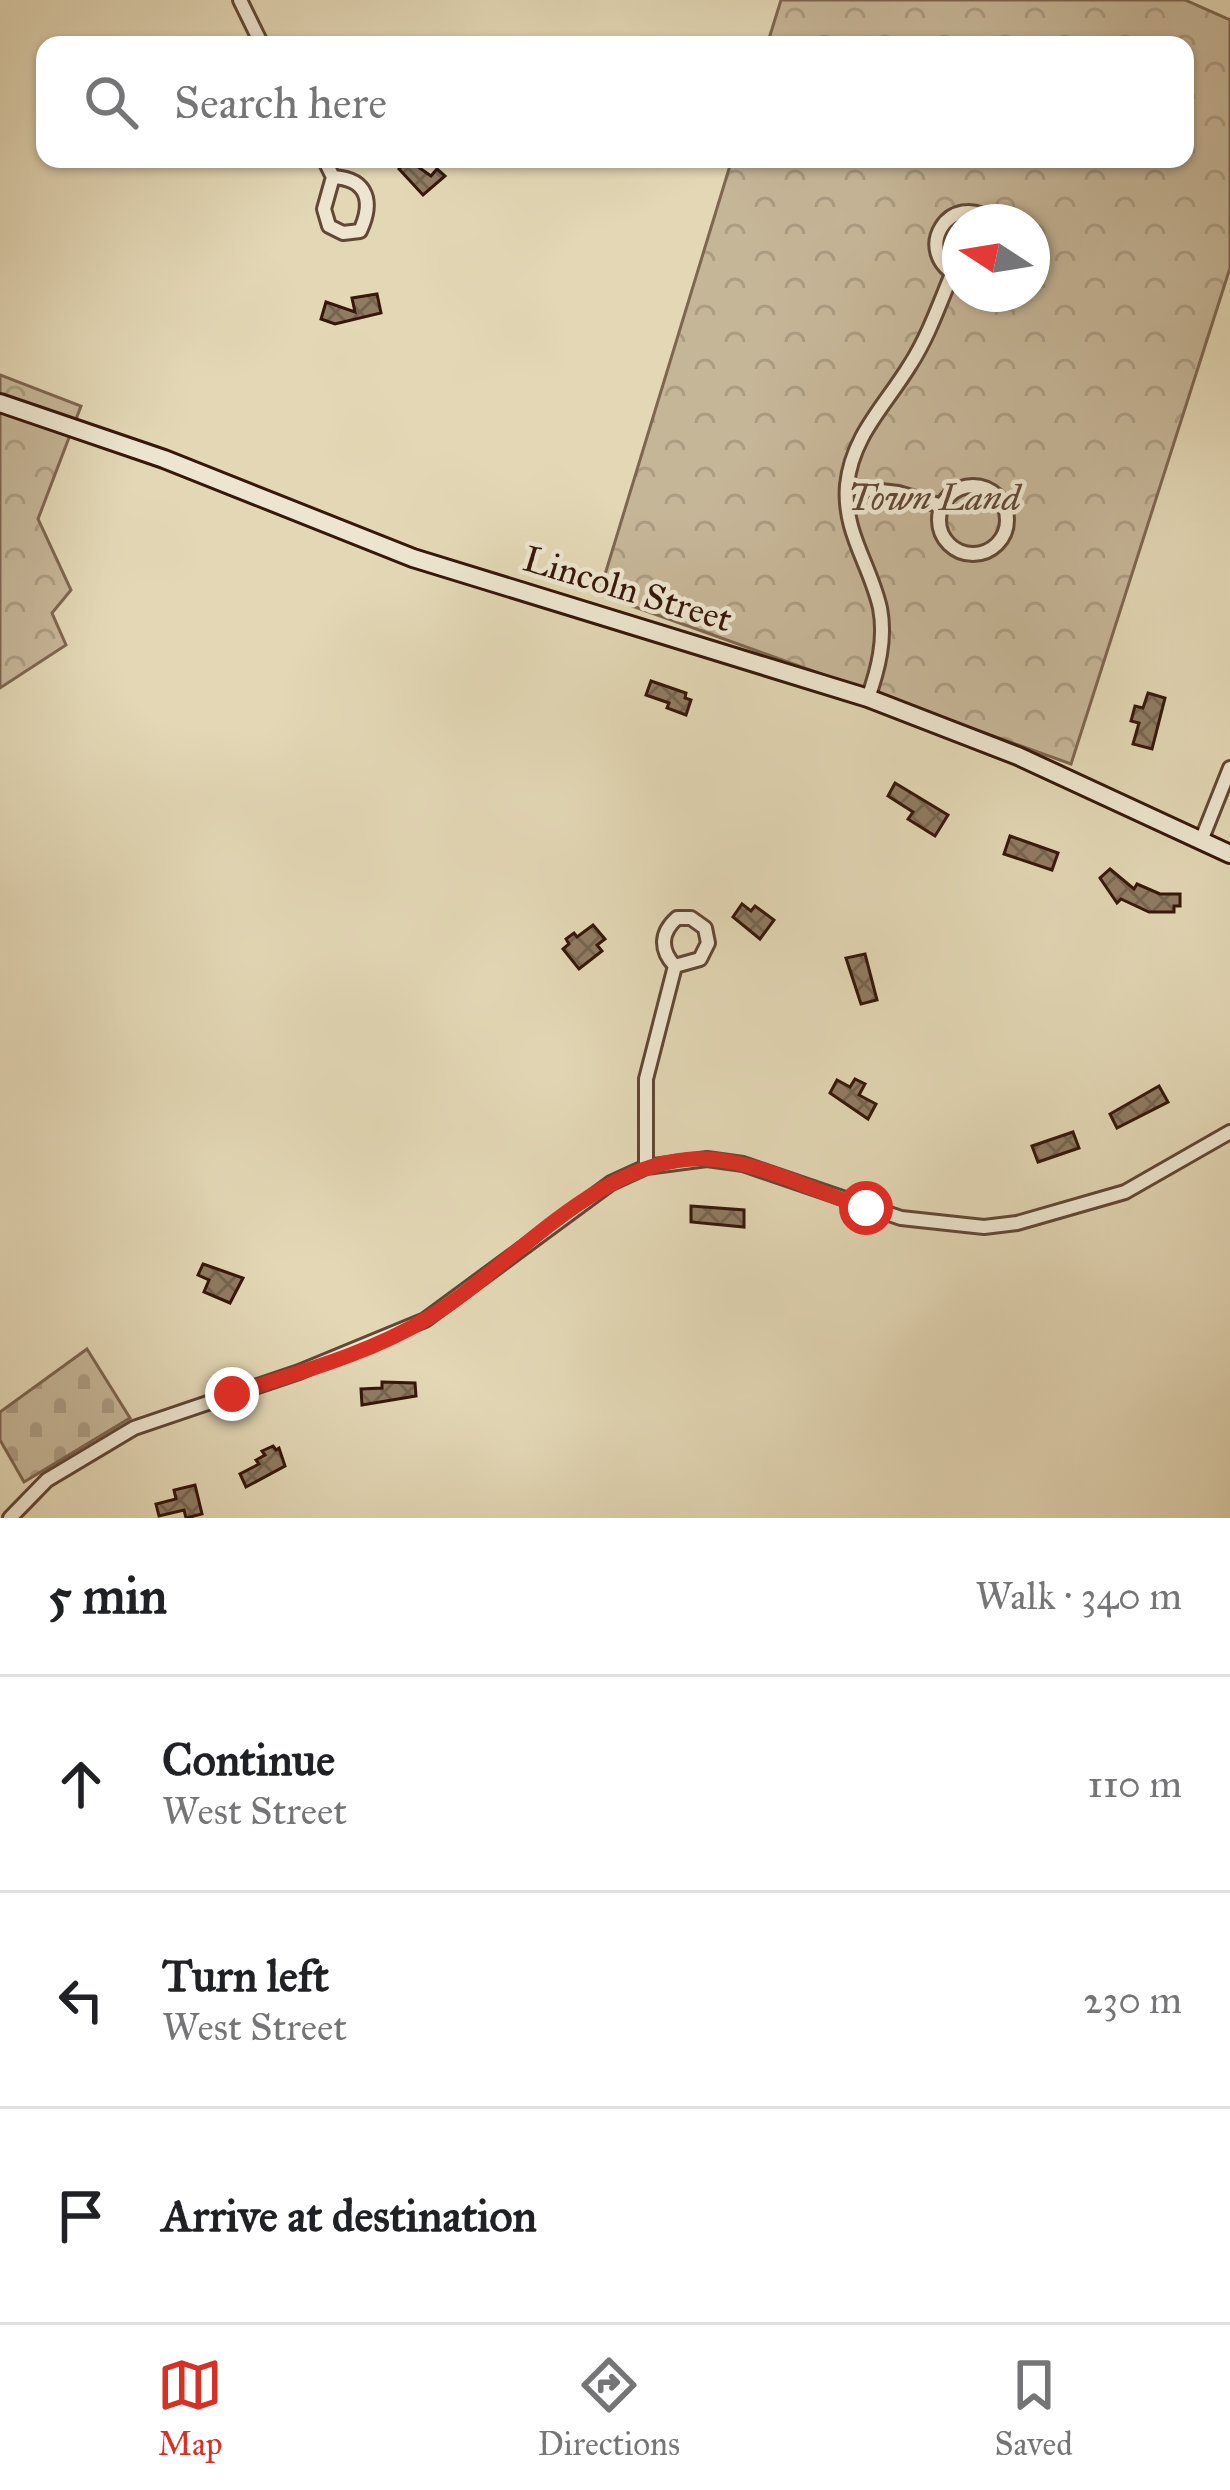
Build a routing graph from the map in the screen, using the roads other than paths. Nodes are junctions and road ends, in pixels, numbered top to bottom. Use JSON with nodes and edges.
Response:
{"nodes":[{"id":1,"x":240,"y":0,"type":"edge"},
{"id":2,"x":258,"y":36,"type":"edge"},
{"id":3,"x":328,"y":168,"type":"edge"},
{"id":4,"x":333,"y":176,"type":"junction"},
{"id":5,"x":942,"y":226,"type":"edge"},
{"id":6,"x":942,"y":260,"type":"edge"},
{"id":7,"x":942,"y":303,"type":"edge"},
{"id":8,"x":0,"y":403,"type":"edge"},
{"id":9,"x":847,"y":487,"type":"junction"},
{"id":10,"x":942,"y":506,"type":"junction"},
{"id":11,"x":868,"y":698,"type":"junction"},
{"id":12,"x":1230,"y":768,"type":"edge"},
{"id":13,"x":1201,"y":841,"type":"junction"},
{"id":14,"x":1230,"y":854,"type":"edge"},
{"id":15,"x":675,"y":966,"type":"dead end"},
{"id":16,"x":1230,"y":1132,"type":"edge"},
{"id":17,"x":646,"y":1167,"type":"junction"},
{"id":18,"x":10,"y":1518,"type":"edge"}],
"edges":[{"from":1,"to":2,"type":"street"},
{"from":3,"to":4,"type":"street"},
{"from":4,"to":4,"type":"street"},
{"from":5,"to":6,"type":"street"},
{"from":7,"to":9,"type":"street"},
{"from":8,"to":11,"type":"main road","name":"Lincoln Street"},
{"from":9,"to":10,"type":"street"},
{"from":9,"to":11,"type":"street"},
{"from":10,"to":10,"type":"street"},
{"from":11,"to":13,"type":"main road","name":"Lincoln Street"},
{"from":12,"to":13,"type":"street"},
{"from":13,"to":14,"type":"main road","name":"Lincoln Street"},
{"from":15,"to":17,"type":"street"},
{"from":16,"to":17,"type":"street"},
{"from":17,"to":18,"type":"street"}]}
